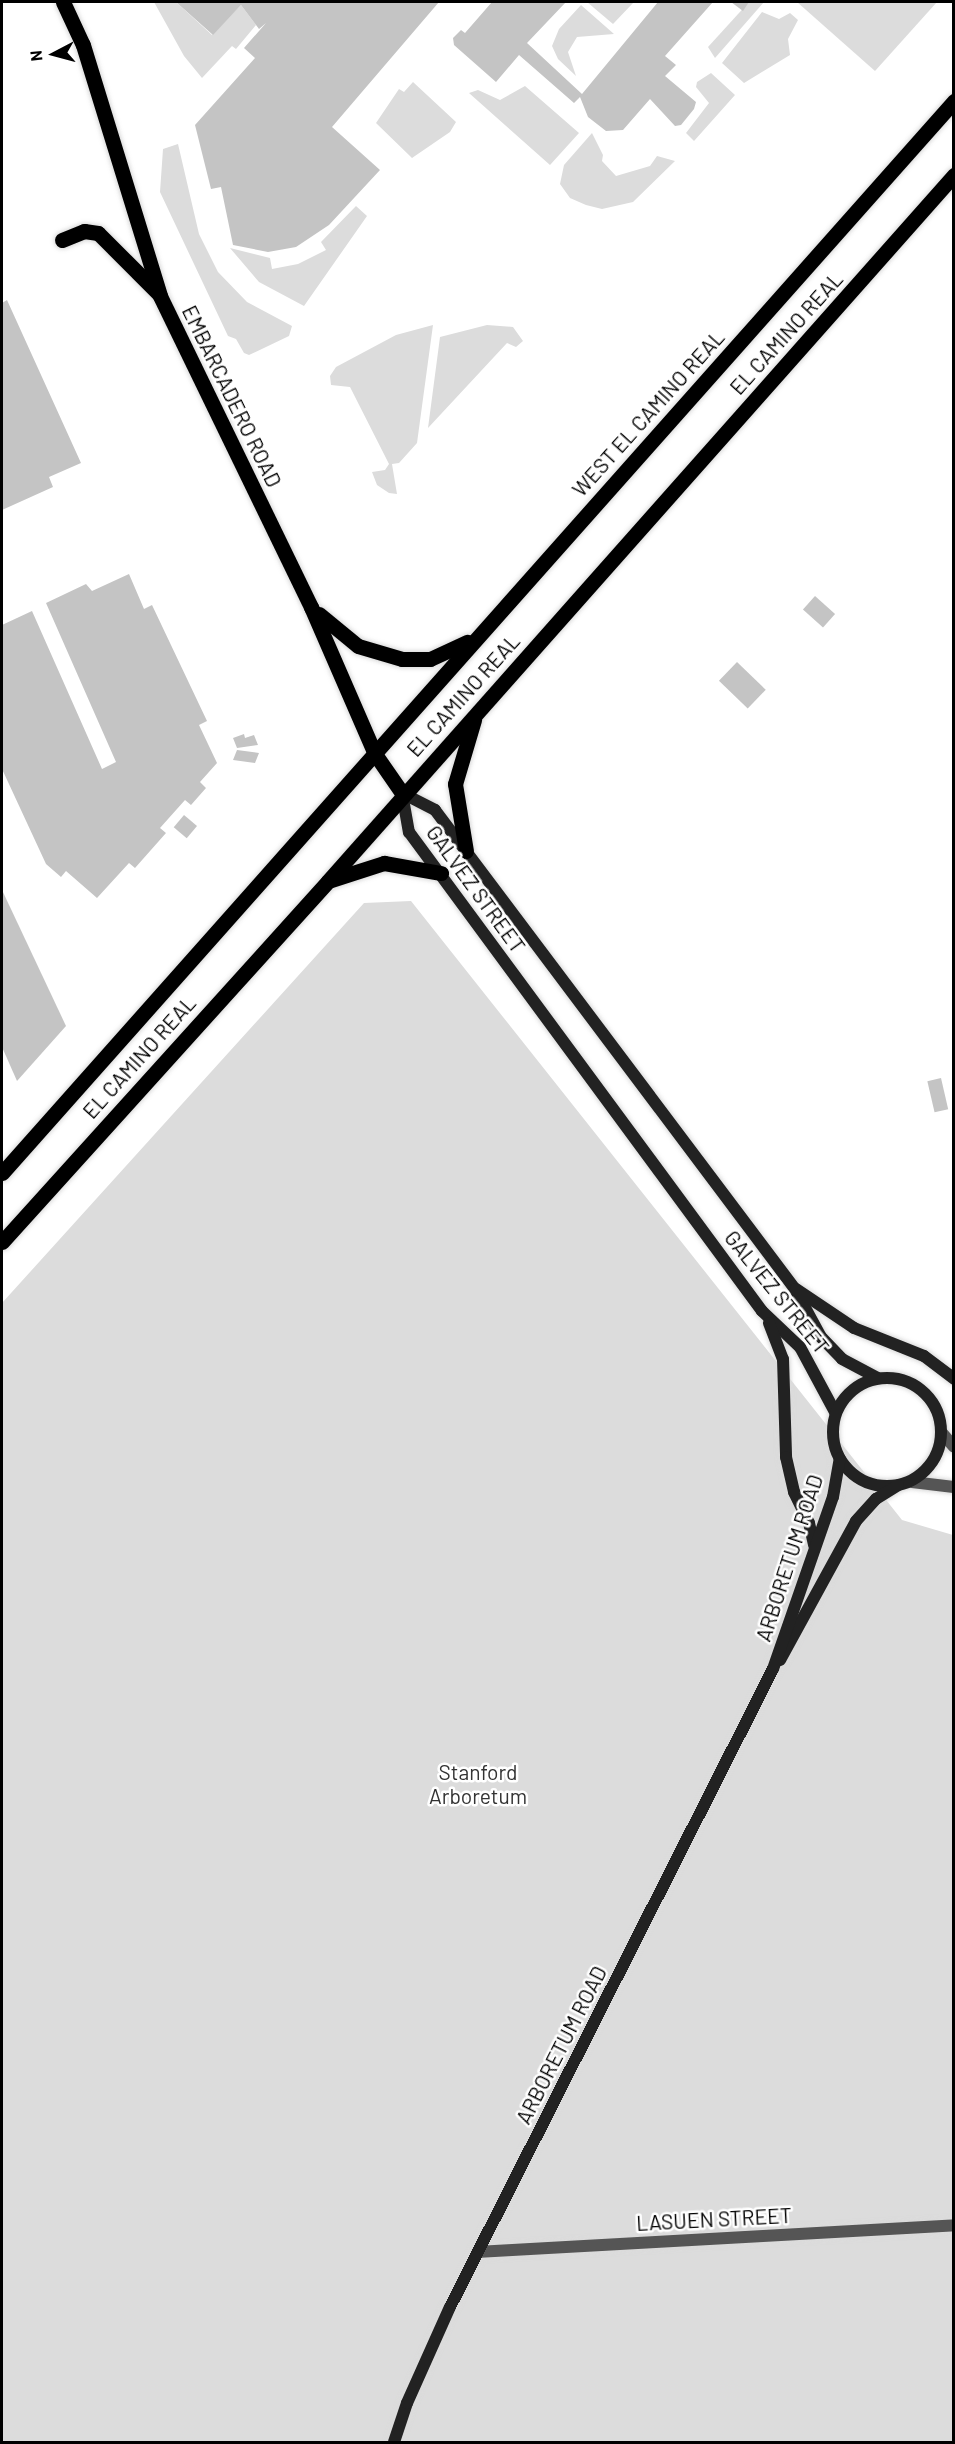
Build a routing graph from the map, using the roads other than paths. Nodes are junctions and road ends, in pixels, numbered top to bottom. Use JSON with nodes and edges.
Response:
{"nodes":[{"id":1,"x":63,"y":2,"type":"edge"},
{"id":2,"x":954,"y":101,"type":"edge"},
{"id":3,"x":954,"y":175,"type":"edge"},
{"id":4,"x":62,"y":240,"type":"dead end"},
{"id":5,"x":160,"y":296,"type":"junction"},
{"id":6,"x":311,"y":607,"type":"junction"},
{"id":7,"x":477,"y":636,"type":"junction"},
{"id":8,"x":475,"y":715,"type":"junction"},
{"id":9,"x":375,"y":754,"type":"junction"},
{"id":10,"x":402,"y":793,"type":"junction"},
{"id":11,"x":466,"y":851,"type":"junction"},
{"id":12,"x":441,"y":873,"type":"junction"},
{"id":13,"x":328,"y":881,"type":"junction"},
{"id":14,"x":2,"y":1173,"type":"edge"},
{"id":15,"x":2,"y":1242,"type":"edge"},
{"id":16,"x":795,"y":1289,"type":"junction"},
{"id":17,"x":762,"y":1311,"type":"junction"},
{"id":18,"x":877,"y":1378,"type":"junction"},
{"id":19,"x":954,"y":1379,"type":"edge"},
{"id":20,"x":835,"y":1412,"type":"junction"},
{"id":21,"x":942,"y":1433,"type":"junction"},
{"id":22,"x":954,"y":1448,"type":"edge"},
{"id":23,"x":840,"y":1459,"type":"junction"},
{"id":24,"x":912,"y":1482,"type":"junction"},
{"id":25,"x":898,"y":1485,"type":"junction"},
{"id":26,"x":954,"y":1487,"type":"edge"},
{"id":27,"x":814,"y":1545,"type":"junction"},
{"id":28,"x":773,"y":1669,"type":"junction"},
{"id":29,"x":954,"y":2225,"type":"edge"},
{"id":30,"x":478,"y":2252,"type":"junction"},
{"id":31,"x":394,"y":2442,"type":"edge"}],
"edges":[{"from":1,"to":5,"type":"main road","name":"EMBARCADERO ROAD"},
{"from":2,"to":7,"type":"main road","name":"WEST EL CAMINO REAL"},
{"from":3,"to":8,"type":"main road","name":"EL CAMINO REAL"},
{"from":4,"to":5,"type":"main road"},
{"from":5,"to":6,"type":"main road","name":"EMBARCADERO ROAD"},
{"from":6,"to":7,"type":"main road"},
{"from":6,"to":9,"type":"main road","name":"EMBARCADERO ROAD"},
{"from":7,"to":9,"type":"main road","name":"WEST EL CAMINO REAL"},
{"from":8,"to":10,"type":"main road","name":"EL CAMINO REAL"},
{"from":8,"to":11,"type":"main road"},
{"from":9,"to":10,"type":"main road","name":"EMBARCADERO ROAD"},
{"from":9,"to":14,"type":"main road","name":"EL CAMINO REAL"},
{"from":10,"to":11,"type":"main road","name":"GALVEZ STREET"},
{"from":10,"to":12,"type":"main road","name":"GALVEZ STREET"},
{"from":10,"to":13,"type":"main road","name":"EL CAMINO REAL"},
{"from":11,"to":16,"type":"main road","name":"GALVEZ STREET"},
{"from":12,"to":13,"type":"main road"},
{"from":12,"to":17,"type":"main road","name":"GALVEZ STREET"},
{"from":13,"to":15,"type":"main road","name":"EL CAMINO REAL"},
{"from":16,"to":18,"type":"main road","name":"GALVEZ STREET"},
{"from":16,"to":19,"type":"main road"},
{"from":17,"to":20,"type":"main road","name":"GALVEZ STREET"},
{"from":17,"to":27,"type":"main road"},
{"from":18,"to":20,"type":"main road"},
{"from":18,"to":21,"type":"main road"},
{"from":20,"to":23,"type":"main road"},
{"from":21,"to":22,"type":"street"},
{"from":21,"to":24,"type":"main road"},
{"from":23,"to":25,"type":"main road"},
{"from":23,"to":27,"type":"main road","name":"ARBORETUM ROAD"},
{"from":24,"to":25,"type":"main road"},
{"from":24,"to":26,"type":"street"},
{"from":25,"to":28,"type":"main road","name":"ARBORETUM ROAD"},
{"from":27,"to":28,"type":"main road","name":"ARBORETUM ROAD"},
{"from":28,"to":30,"type":"main road","name":"ARBORETUM ROAD"},
{"from":29,"to":30,"type":"street","name":"LASUEN STREET"},
{"from":30,"to":31,"type":"main road","name":"ARBORETUM ROAD"}]}
